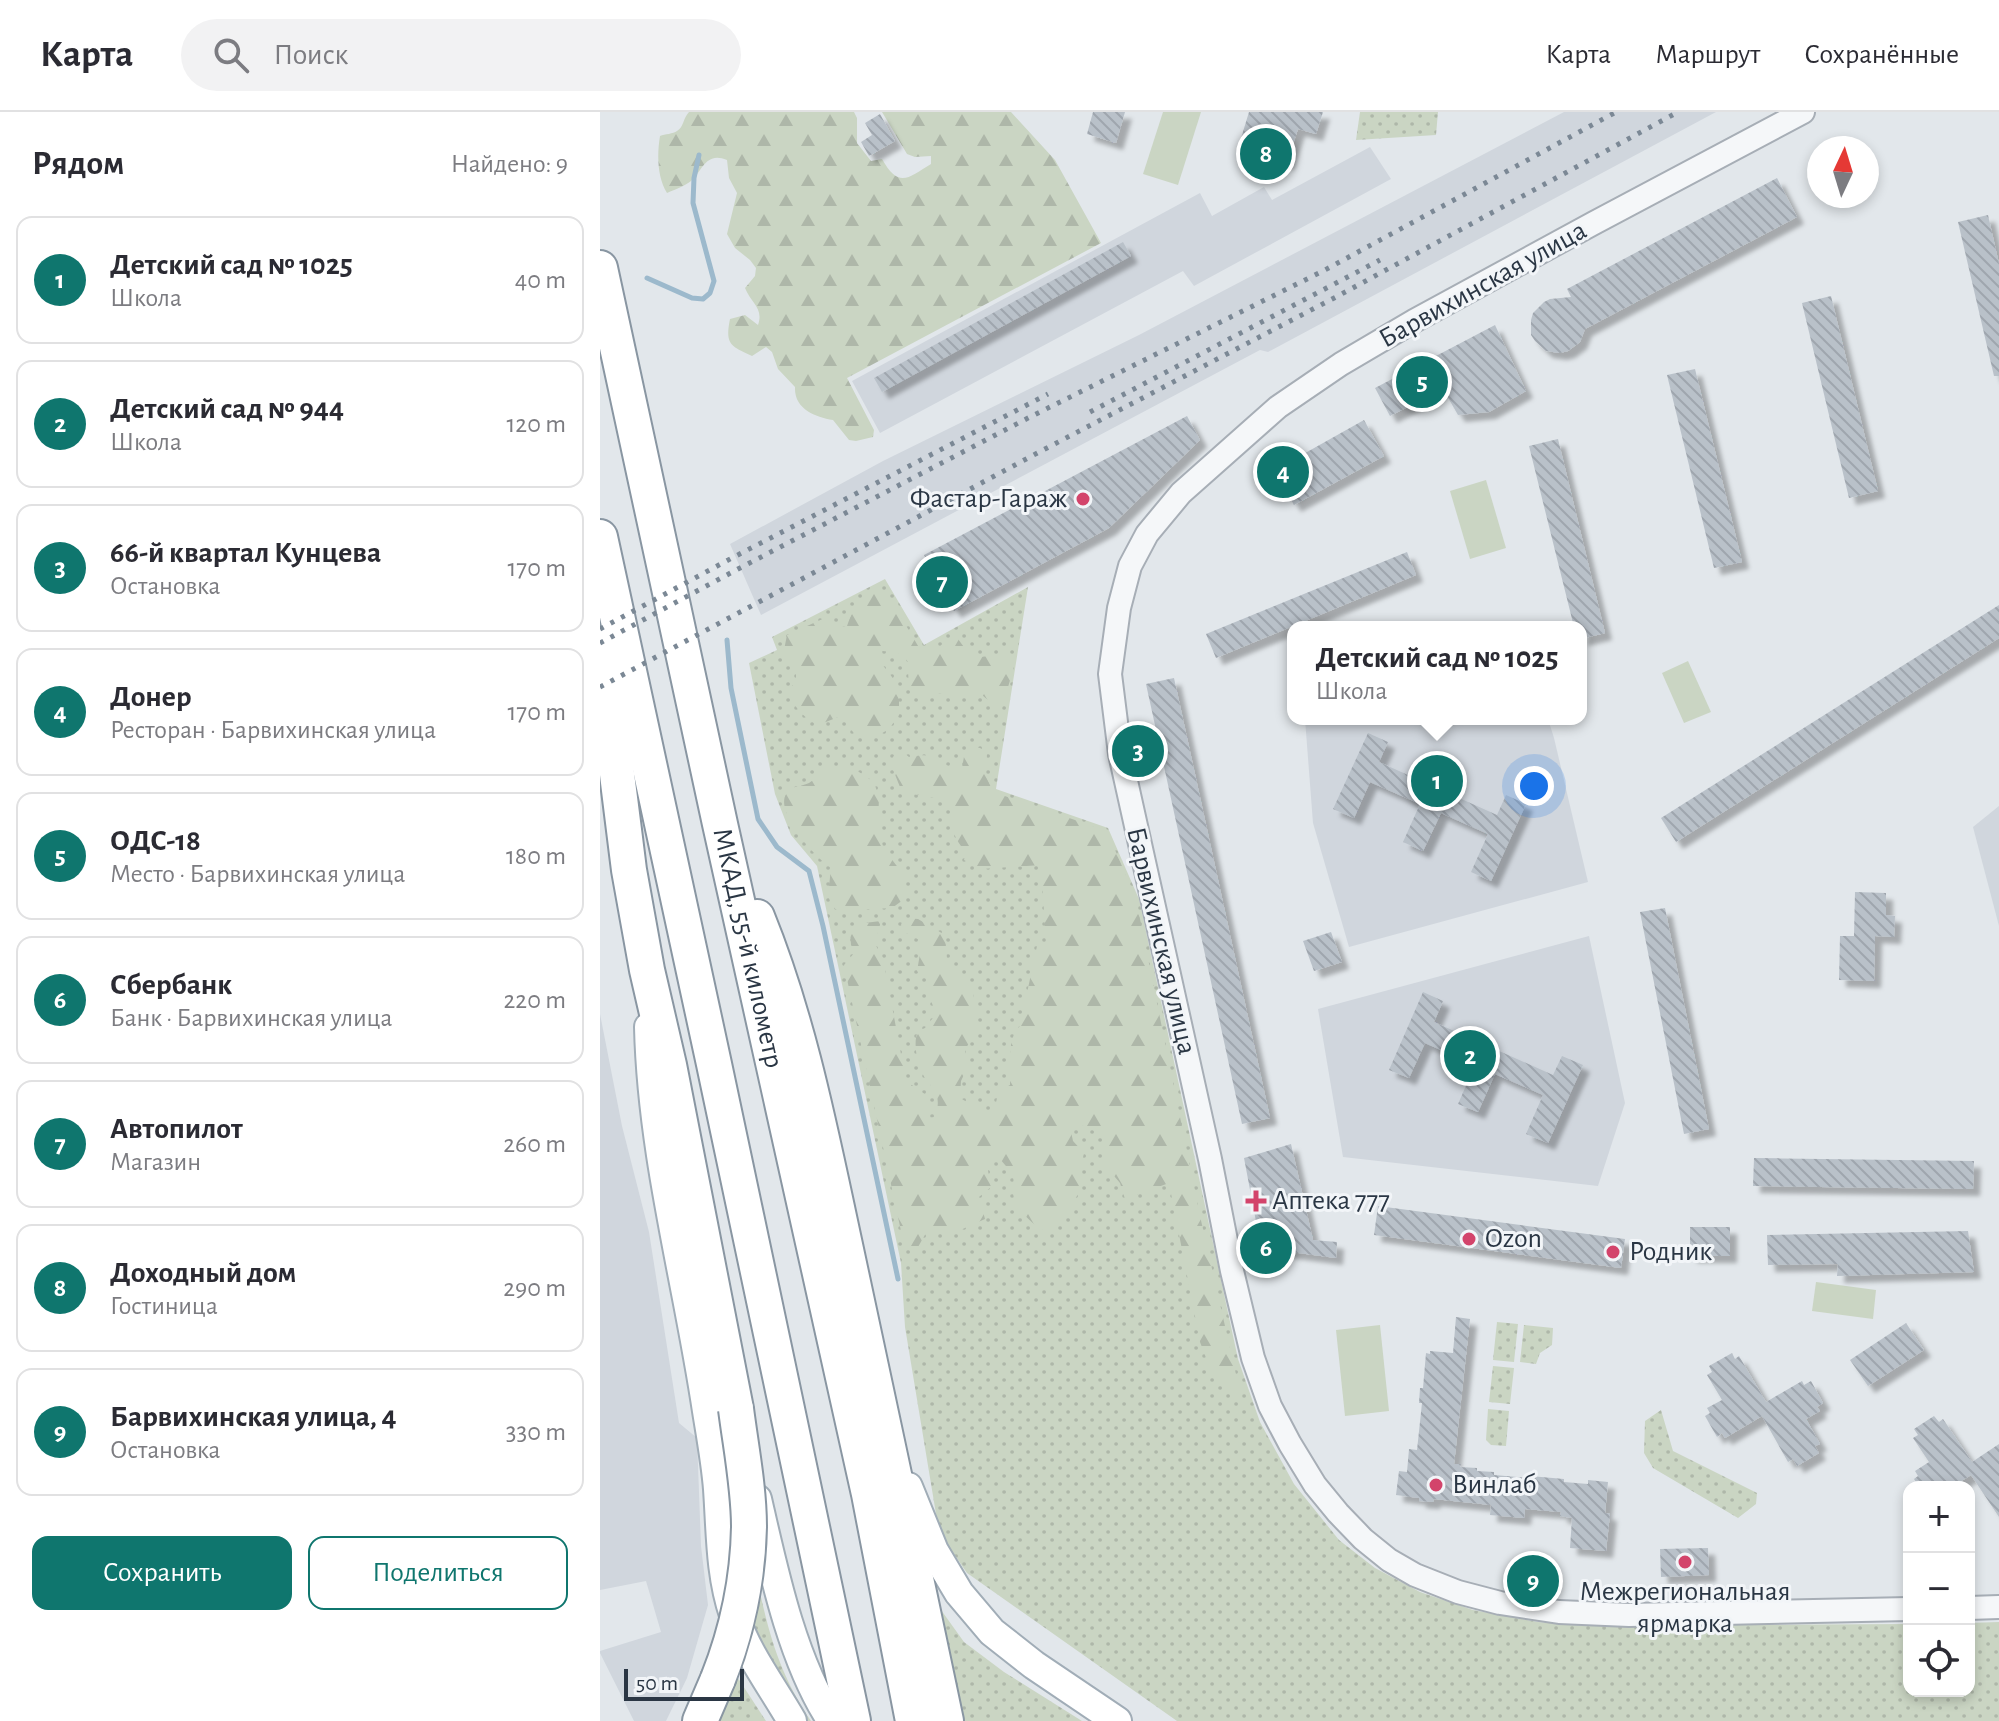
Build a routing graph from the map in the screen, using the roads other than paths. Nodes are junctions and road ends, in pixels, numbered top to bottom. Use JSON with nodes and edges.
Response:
{"nodes":[{"id":1,"x":1803,"y":112,"type":"edge"},
{"id":2,"x":600,"y":268,"type":"edge"},
{"id":3,"x":600,"y":537,"type":"edge"},
{"id":4,"x":600,"y":547,"type":"edge"},
{"id":5,"x":720,"y":824,"type":"junction"},
{"id":6,"x":647,"y":970,"type":"junction"},
{"id":7,"x":736,"y":1409,"type":"junction"},
{"id":8,"x":881,"y":1409,"type":"junction"},
{"id":9,"x":1999,"y":1607,"type":"edge"},
{"id":10,"x":1975,"y":1608,"type":"edge"},
{"id":11,"x":1903,"y":1609,"type":"edge"},
{"id":12,"x":700,"y":1721,"type":"edge"},
{"id":13,"x":792,"y":1721,"type":"edge"},
{"id":14,"x":832,"y":1721,"type":"edge"},
{"id":15,"x":853,"y":1721,"type":"edge"},
{"id":16,"x":913,"y":1721,"type":"edge"},
{"id":17,"x":946,"y":1721,"type":"edge"},
{"id":18,"x":1117,"y":1721,"type":"edge"}],
"edges":[{"from":1,"to":11,"type":"street","name":"Барвихинская улица"},
{"from":2,"to":5,"type":"highway","name":"МКАД, 55-й километр"},
{"from":3,"to":15,"type":"highway","name":"МКАД, 55-й километр"},
{"from":4,"to":6,"type":"highway"},
{"from":5,"to":8,"type":"highway"},
{"from":5,"to":16,"type":"highway","name":"МКАД, 55-й километр"},
{"from":6,"to":7,"type":"highway"},
{"from":6,"to":13,"type":"main road"},
{"from":7,"to":12,"type":"highway","bridge":true},
{"from":7,"to":14,"type":"main road","bridge":true},
{"from":8,"to":17,"type":"highway"},
{"from":8,"to":18,"type":"main road"},
{"from":9,"to":10,"type":"street"}]}
